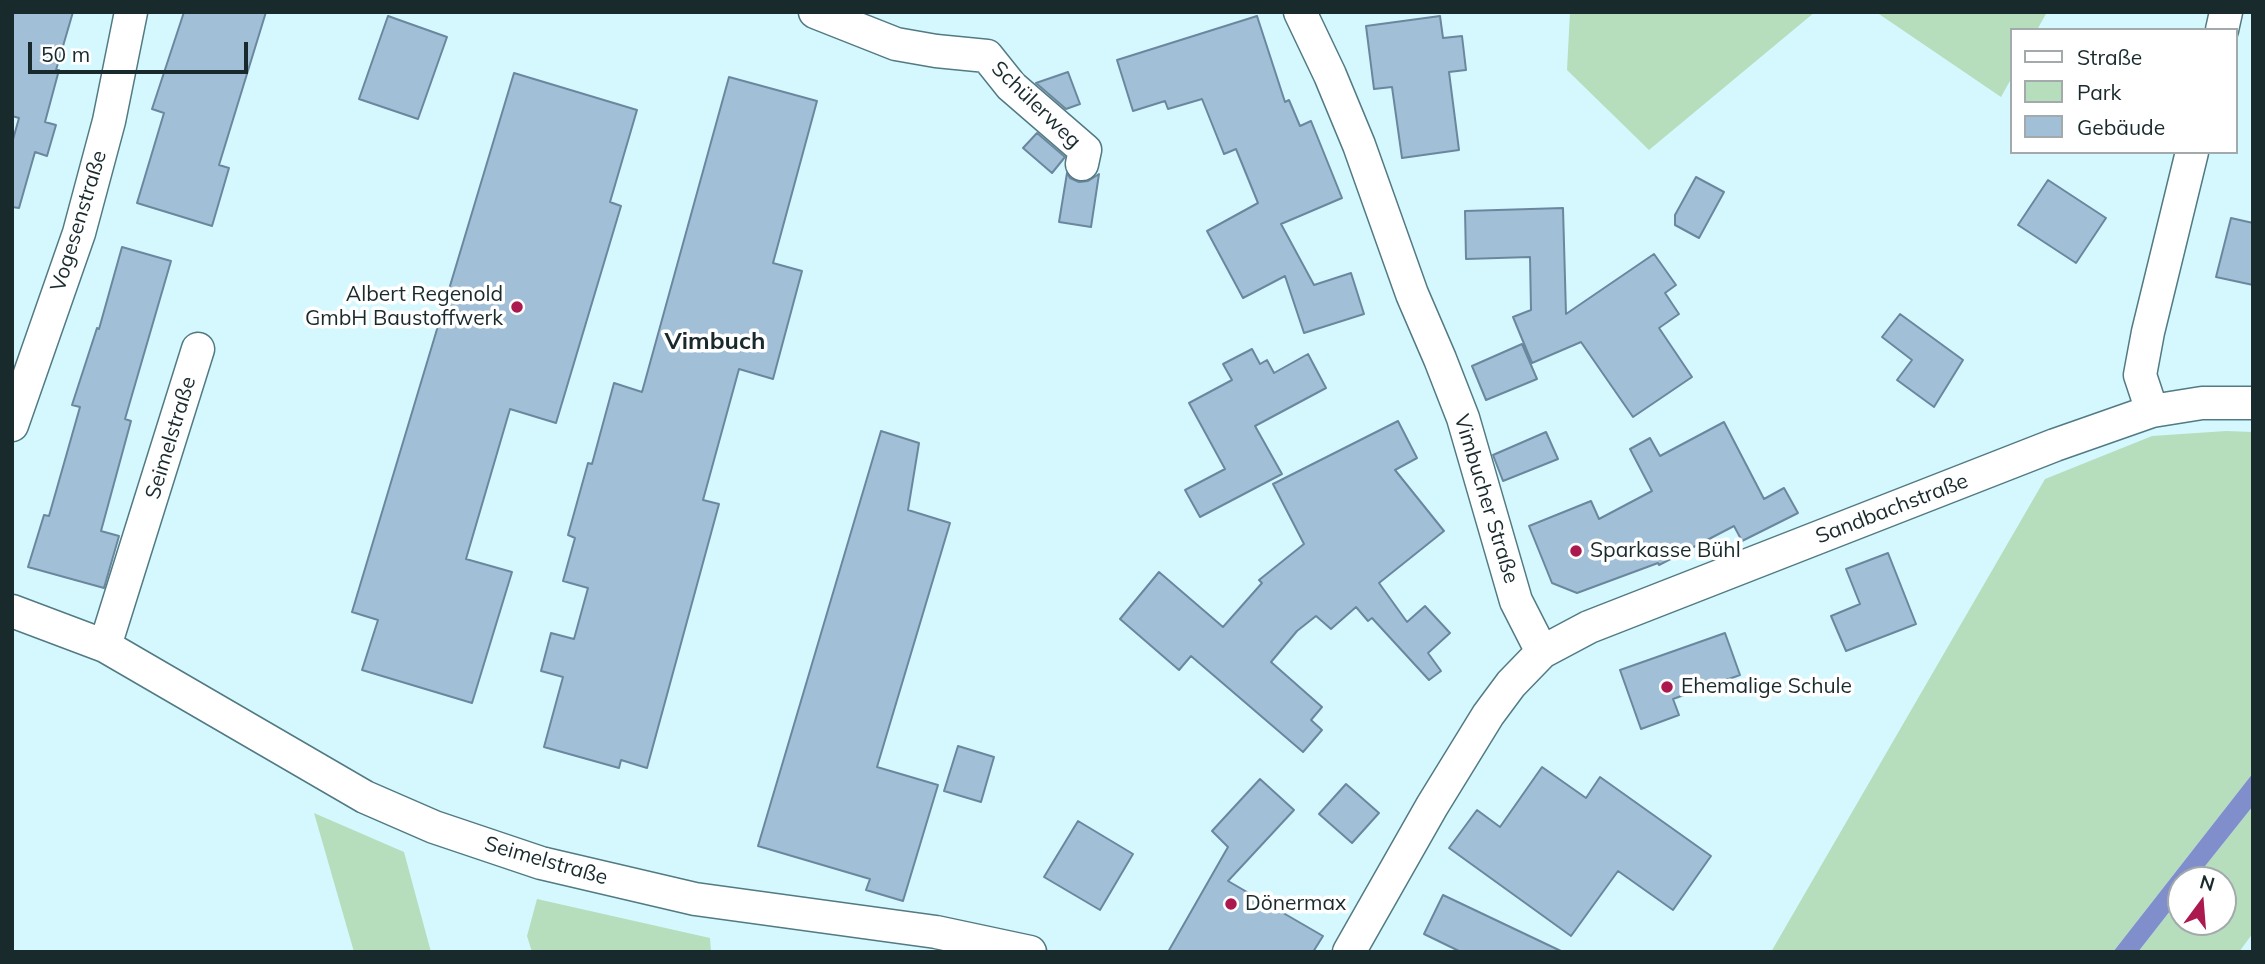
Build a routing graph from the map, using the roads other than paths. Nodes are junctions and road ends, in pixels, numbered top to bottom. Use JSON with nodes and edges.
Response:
{"nodes":[{"id":1,"x":131,"y":12,"type":"edge"},
{"id":2,"x":815,"y":12,"type":"edge"},
{"id":3,"x":1300,"y":12,"type":"edge"},
{"id":4,"x":2192,"y":154,"type":"edge"},
{"id":5,"x":1082,"y":164,"type":"dead end"},
{"id":6,"x":198,"y":349,"type":"dead end"},
{"id":7,"x":2253,"y":403,"type":"edge"},
{"id":8,"x":2152,"y":411,"type":"junction"},
{"id":9,"x":12,"y":425,"type":"edge"},
{"id":10,"x":12,"y":611,"type":"edge"},
{"id":11,"x":105,"y":646,"type":"junction"},
{"id":12,"x":1542,"y":652,"type":"junction"},
{"id":13,"x":1030,"y":952,"type":"edge"},
{"id":14,"x":1349,"y":952,"type":"edge"}],
"edges":[{"from":1,"to":9,"type":"street","name":"Vogesenstraße"},
{"from":2,"to":5,"type":"street","name":"Schülerweg"},
{"from":3,"to":12,"type":"street","name":"Vimbucher Straße"},
{"from":4,"to":8,"type":"street"},
{"from":6,"to":11,"type":"street","name":"Seimelstraße"},
{"from":7,"to":8,"type":"street","name":"Sandbachstraße"},
{"from":8,"to":12,"type":"street","name":"Sandbachstraße"},
{"from":10,"to":11,"type":"street","name":"Seimelstraße"},
{"from":11,"to":13,"type":"street","name":"Seimelstraße"},
{"from":12,"to":14,"type":"street"}]}
